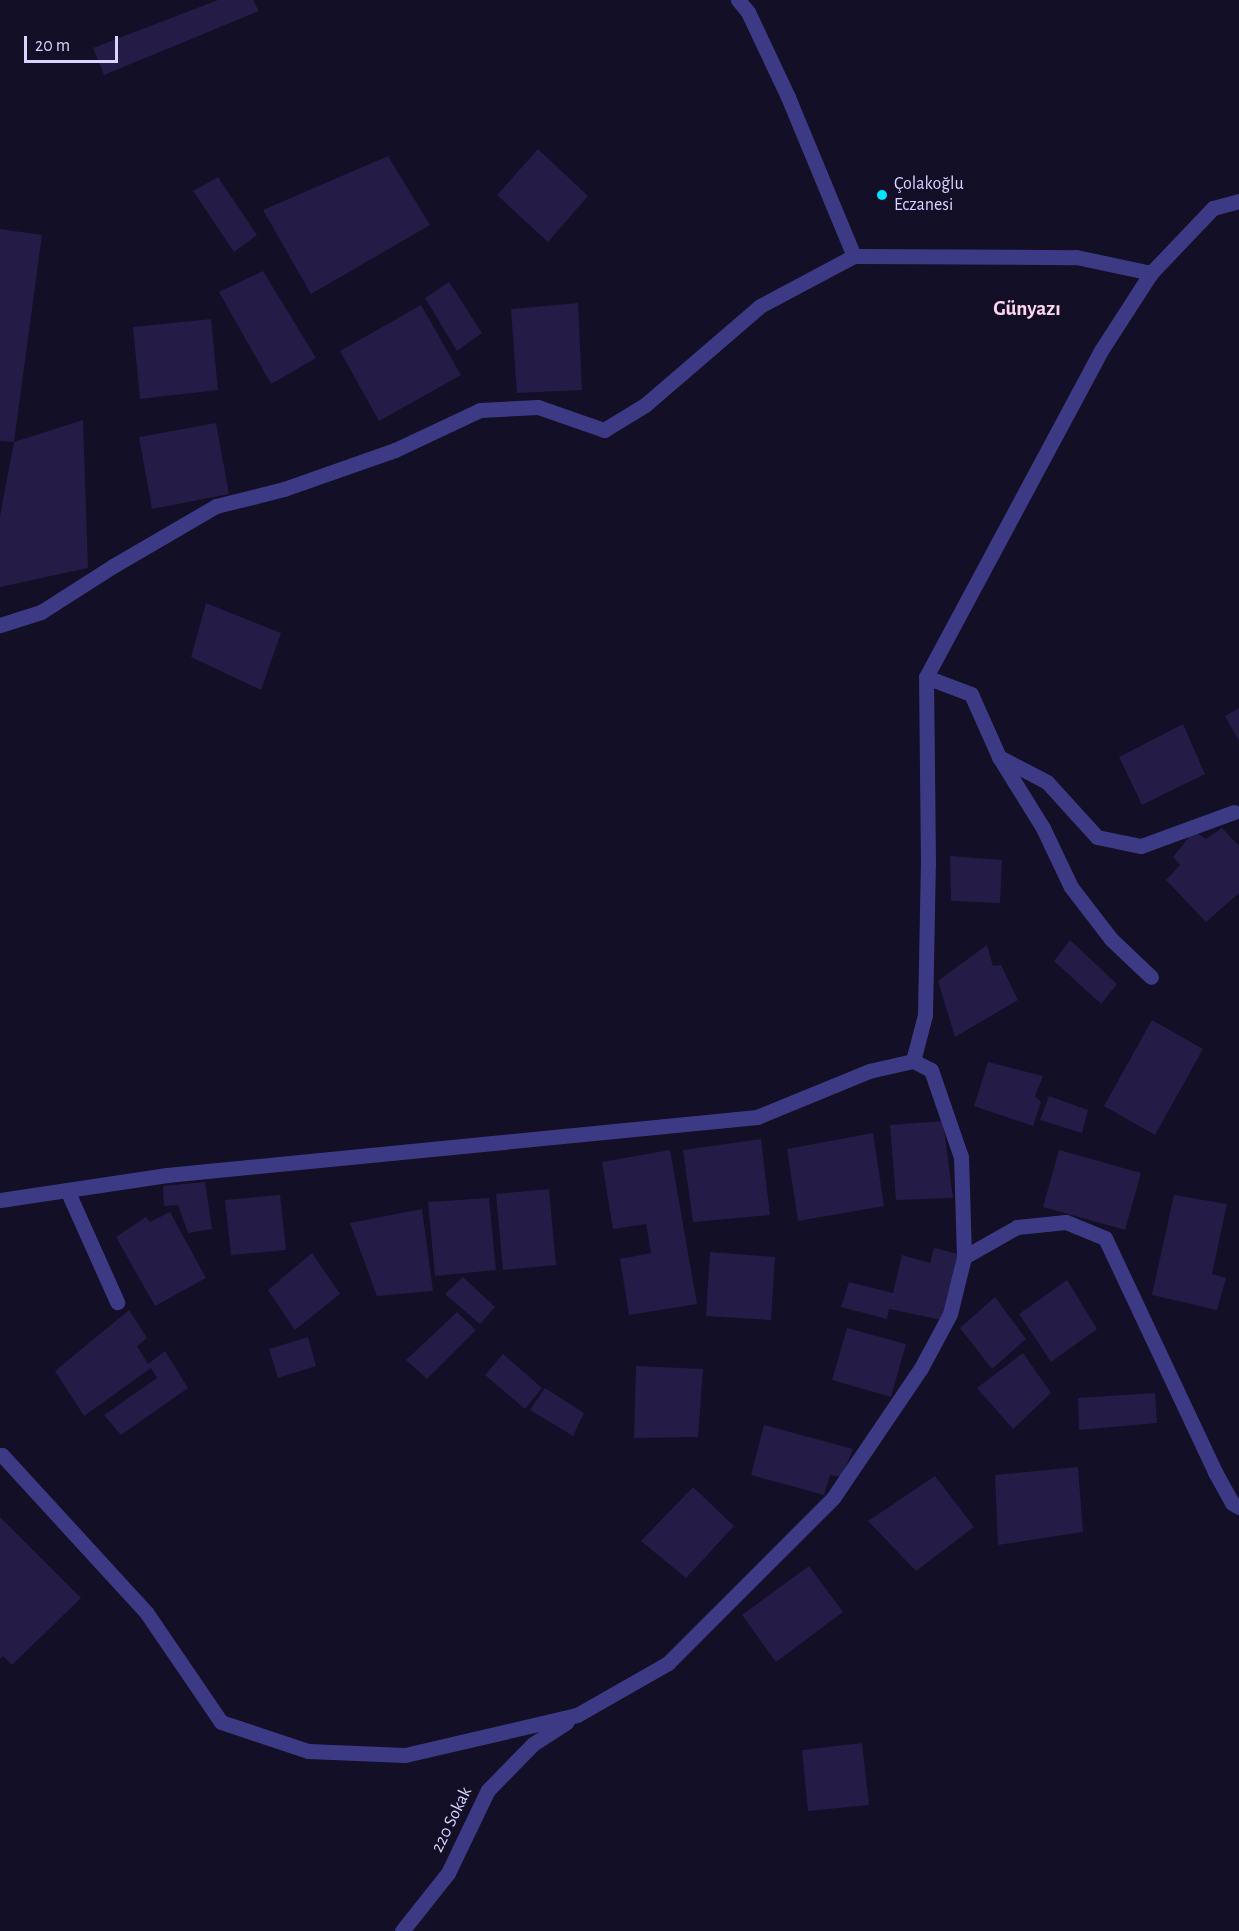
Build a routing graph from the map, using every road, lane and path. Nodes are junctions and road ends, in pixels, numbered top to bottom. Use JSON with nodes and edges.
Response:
{"nodes":[{"id":1,"x":738,"y":0,"type":"edge"},
{"id":2,"x":1239,"y":201,"type":"edge"},
{"id":3,"x":854,"y":256,"type":"junction"},
{"id":4,"x":1151,"y":273,"type":"junction"},
{"id":5,"x":0,"y":625,"type":"edge"},
{"id":6,"x":926,"y":677,"type":"junction"},
{"id":7,"x":999,"y":757,"type":"junction"},
{"id":8,"x":1234,"y":812,"type":"dead end"},
{"id":9,"x":1151,"y":977,"type":"dead end"},
{"id":10,"x":913,"y":1061,"type":"junction"},
{"id":11,"x":67,"y":1190,"type":"junction"},
{"id":12,"x":0,"y":1200,"type":"edge"},
{"id":13,"x":964,"y":1257,"type":"junction"},
{"id":14,"x":117,"y":1302,"type":"dead end"},
{"id":15,"x":0,"y":1456,"type":"edge"},
{"id":16,"x":1239,"y":1508,"type":"edge"},
{"id":17,"x":577,"y":1715,"type":"junction"},
{"id":18,"x":402,"y":1931,"type":"edge"}],
"edges":[{"from":1,"to":3,"type":"street"},
{"from":2,"to":4,"type":"street"},
{"from":3,"to":4,"type":"street"},
{"from":3,"to":5,"type":"street"},
{"from":4,"to":6,"type":"street"},
{"from":6,"to":7,"type":"street"},
{"from":6,"to":10,"type":"street"},
{"from":7,"to":8,"type":"street"},
{"from":7,"to":9,"type":"street"},
{"from":10,"to":11,"type":"street"},
{"from":10,"to":13,"type":"street"},
{"from":11,"to":12,"type":"street"},
{"from":11,"to":14,"type":"street"},
{"from":13,"to":16,"type":"street"},
{"from":13,"to":17,"type":"street"},
{"from":15,"to":17,"type":"street"},
{"from":17,"to":18,"type":"street","name":"220 Sokak"}]}
